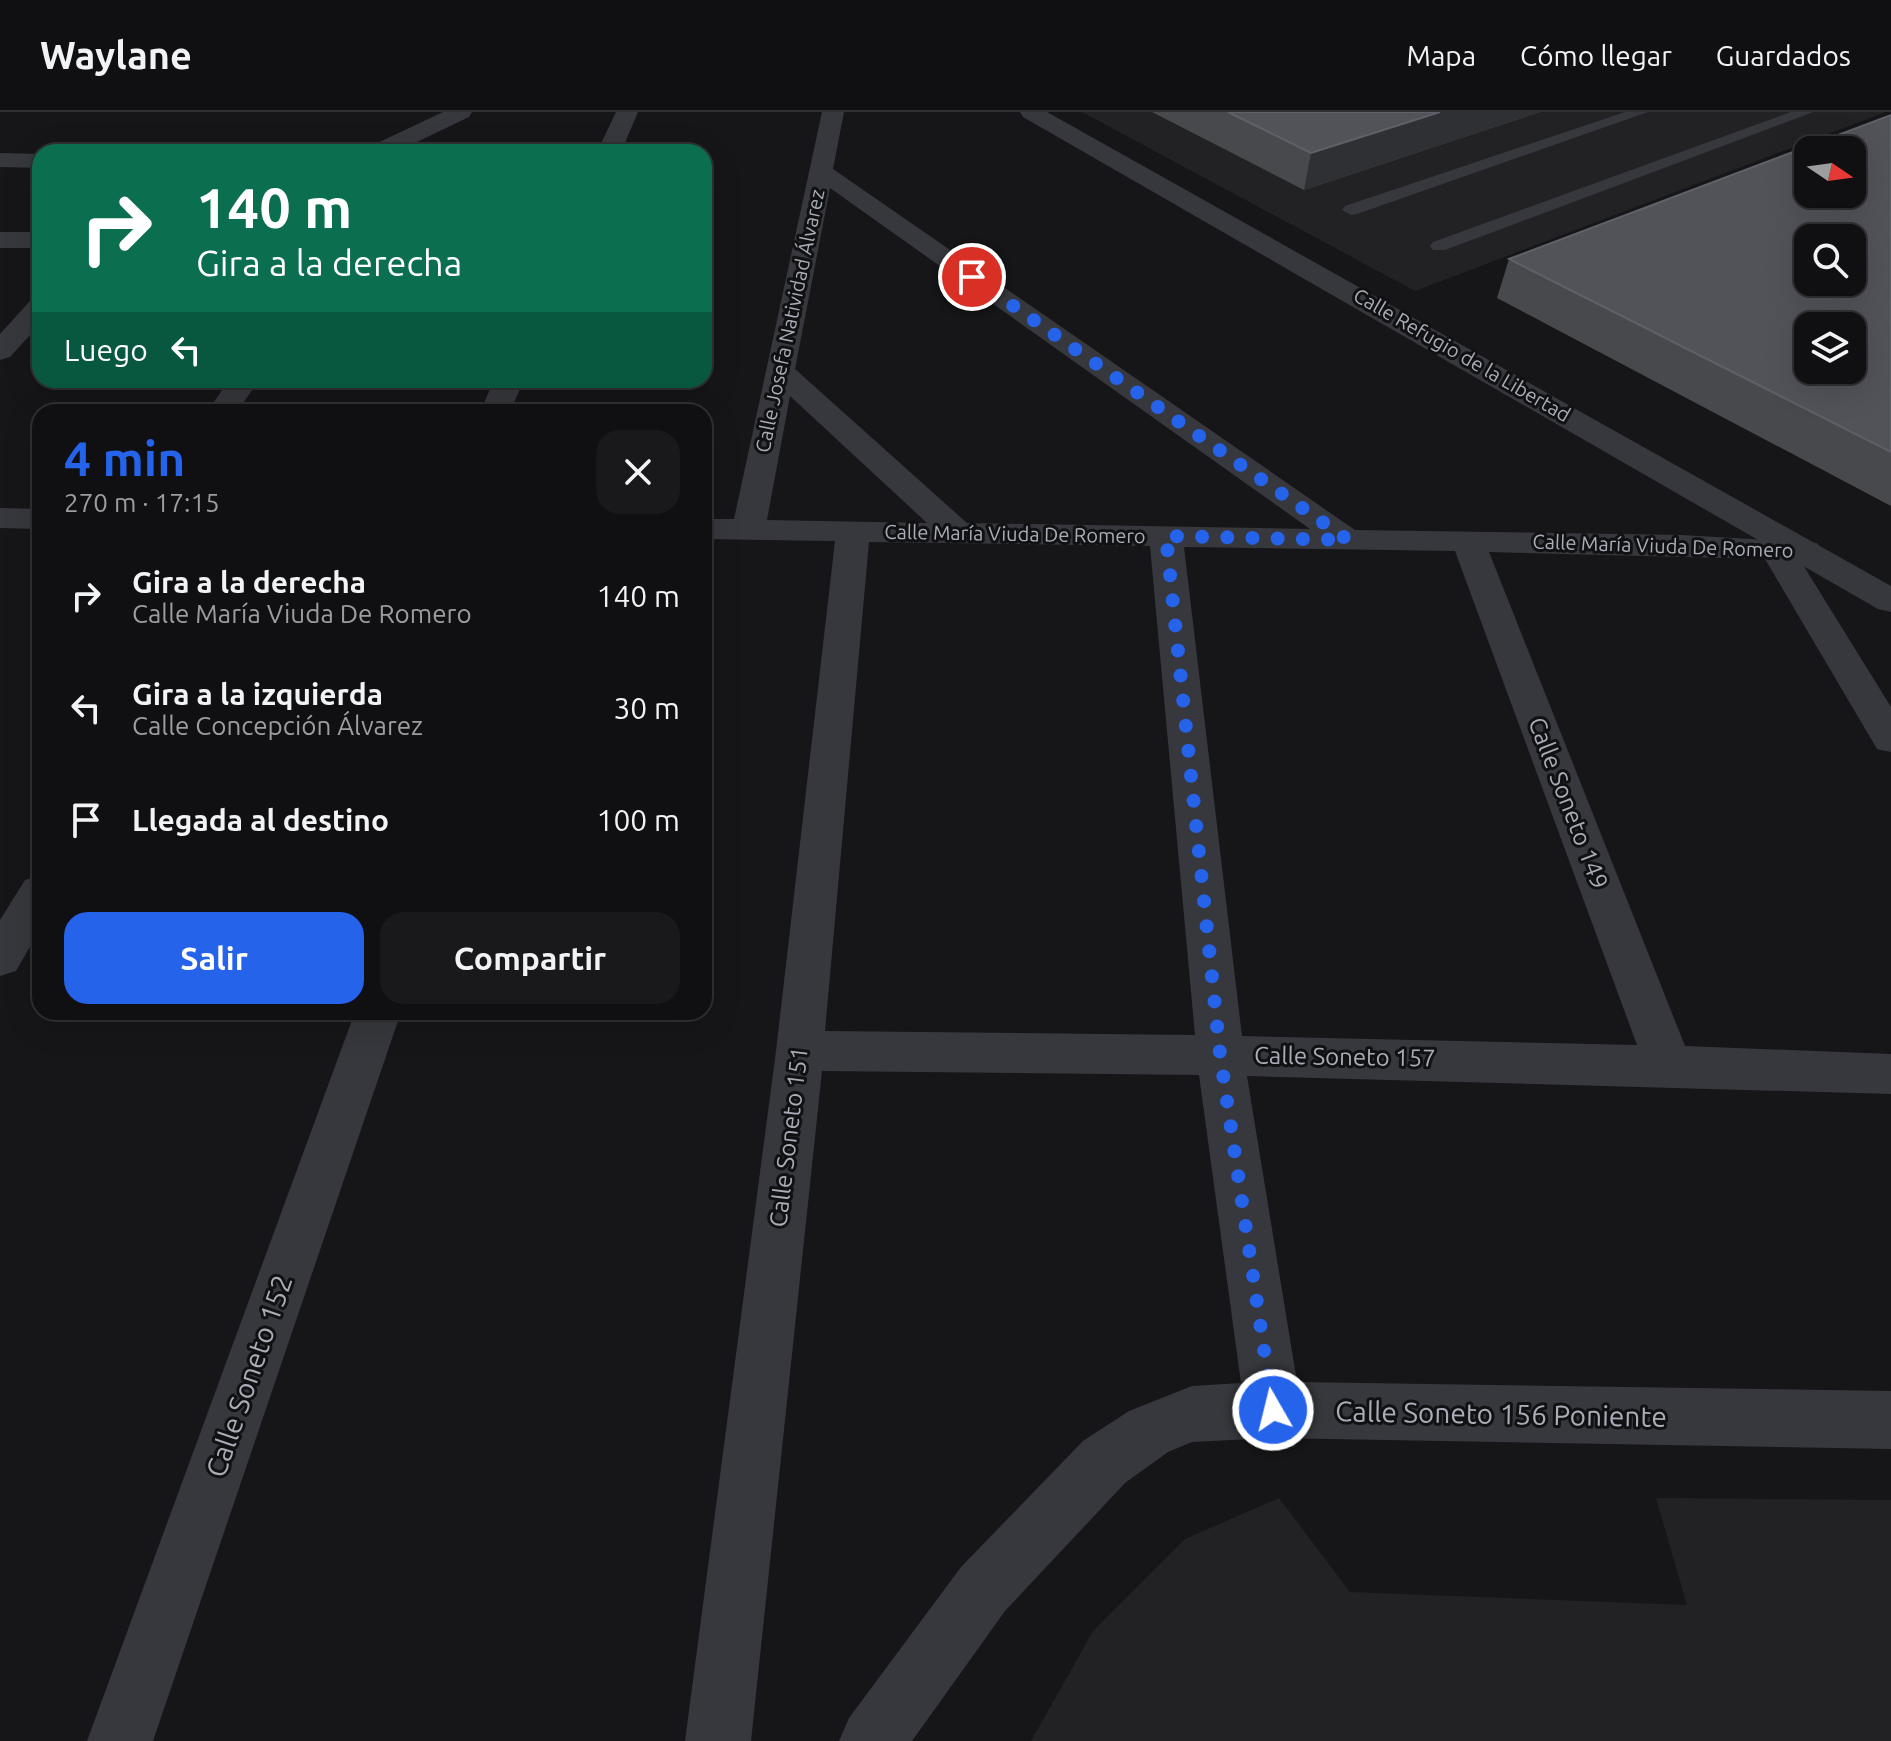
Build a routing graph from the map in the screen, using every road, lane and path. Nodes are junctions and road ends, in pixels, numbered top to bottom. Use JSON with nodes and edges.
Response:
{"nodes":[{"id":1,"x":461,"y":112,"type":"edge"},
{"id":2,"x":627,"y":112,"type":"edge"},
{"id":3,"x":833,"y":112,"type":"edge"},
{"id":4,"x":1031,"y":112,"type":"edge"},
{"id":5,"x":1640,"y":112,"type":"edge"},
{"id":6,"x":1805,"y":112,"type":"edge"},
{"id":7,"x":404,"y":144,"type":"edge"},
{"id":8,"x":613,"y":144,"type":"edge"},
{"id":9,"x":0,"y":160,"type":"edge"},
{"id":10,"x":32,"y":161,"type":"edge"},
{"id":11,"x":821,"y":171,"type":"junction"},
{"id":12,"x":1351,"y":210,"type":"dead end"},
{"id":13,"x":0,"y":240,"type":"edge"},
{"id":14,"x":32,"y":240,"type":"edge"},
{"id":15,"x":1439,"y":246,"type":"dead end"},
{"id":16,"x":32,"y":316,"type":"edge"},
{"id":17,"x":0,"y":351,"type":"edge"},
{"id":18,"x":780,"y":371,"type":"junction"},
{"id":19,"x":0,"y":518,"type":"edge"},
{"id":20,"x":32,"y":519,"type":"edge"},
{"id":21,"x":712,"y":529,"type":"edge"},
{"id":22,"x":748,"y":530,"type":"junction"},
{"id":23,"x":853,"y":531,"type":"junction"},
{"id":24,"x":958,"y":533,"type":"junction"},
{"id":25,"x":1166,"y":536,"type":"junction"},
{"id":26,"x":1348,"y":540,"type":"junction"},
{"id":27,"x":1468,"y":541,"type":"junction"},
{"id":28,"x":1791,"y":549,"type":"junction"},
{"id":29,"x":1891,"y":601,"type":"edge"},
{"id":30,"x":1891,"y":739,"type":"edge"},
{"id":31,"x":32,"y":905,"type":"edge"},
{"id":32,"x":0,"y":958,"type":"edge"},
{"id":33,"x":375,"y":1020,"type":"edge"},
{"id":34,"x":800,"y":1051,"type":"junction"},
{"id":35,"x":1220,"y":1054,"type":"junction"},
{"id":36,"x":1668,"y":1064,"type":"junction"},
{"id":37,"x":1891,"y":1074,"type":"edge"},
{"id":38,"x":1273,"y":1410,"type":"junction"},
{"id":39,"x":1891,"y":1420,"type":"edge"},
{"id":40,"x":120,"y":1741,"type":"edge"},
{"id":41,"x":718,"y":1741,"type":"edge"},
{"id":42,"x":872,"y":1741,"type":"edge"}],
"edges":[{"from":1,"to":7,"type":"street"},
{"from":2,"to":8,"type":"street"},
{"from":3,"to":11,"type":"street","name":"Calle Josefa Natividad Álvarez"},
{"from":4,"to":28,"type":"street","name":"Calle Refugio de la Libertad"},
{"from":5,"to":12,"type":"lane"},
{"from":6,"to":15,"type":"lane"},
{"from":9,"to":10,"type":"street"},
{"from":11,"to":18,"type":"street","name":"Calle Josefa Natividad Álvarez"},
{"from":11,"to":26,"type":"street"},
{"from":13,"to":14,"type":"street"},
{"from":16,"to":17,"type":"street"},
{"from":18,"to":22,"type":"street","name":"Calle Josefa Natividad Álvarez"},
{"from":18,"to":24,"type":"street"},
{"from":19,"to":20,"type":"street"},
{"from":21,"to":22,"type":"street","name":"Calle María Viuda De Romero"},
{"from":22,"to":23,"type":"street","name":"Calle María Viuda De Romero"},
{"from":23,"to":24,"type":"street","name":"Calle María Viuda De Romero"},
{"from":23,"to":34,"type":"street","name":"Calle Soneto 151"},
{"from":24,"to":25,"type":"street","name":"Calle María Viuda De Romero"},
{"from":25,"to":26,"type":"street","name":"Calle María Viuda De Romero"},
{"from":25,"to":35,"type":"street"},
{"from":26,"to":27,"type":"street","name":"Calle María Viuda De Romero"},
{"from":27,"to":28,"type":"street","name":"Calle María Viuda De Romero"},
{"from":27,"to":36,"type":"street","name":"Calle Soneto 149"},
{"from":28,"to":29,"type":"street","name":"Calle Refugio de la Libertad"},
{"from":28,"to":30,"type":"street"},
{"from":31,"to":32,"type":"street"},
{"from":33,"to":40,"type":"street","name":"Calle Soneto 152"},
{"from":34,"to":35,"type":"street","name":"Calle Soneto 157"},
{"from":34,"to":41,"type":"street","name":"Calle Soneto 151"},
{"from":35,"to":36,"type":"street","name":"Calle Soneto 157"},
{"from":35,"to":38,"type":"street"},
{"from":36,"to":37,"type":"street","name":"Calle Soneto 157"},
{"from":38,"to":39,"type":"street","name":"Calle Soneto 156 Poniente"},
{"from":38,"to":42,"type":"street","name":"Calle Soneto 156 Poniente"}]}
